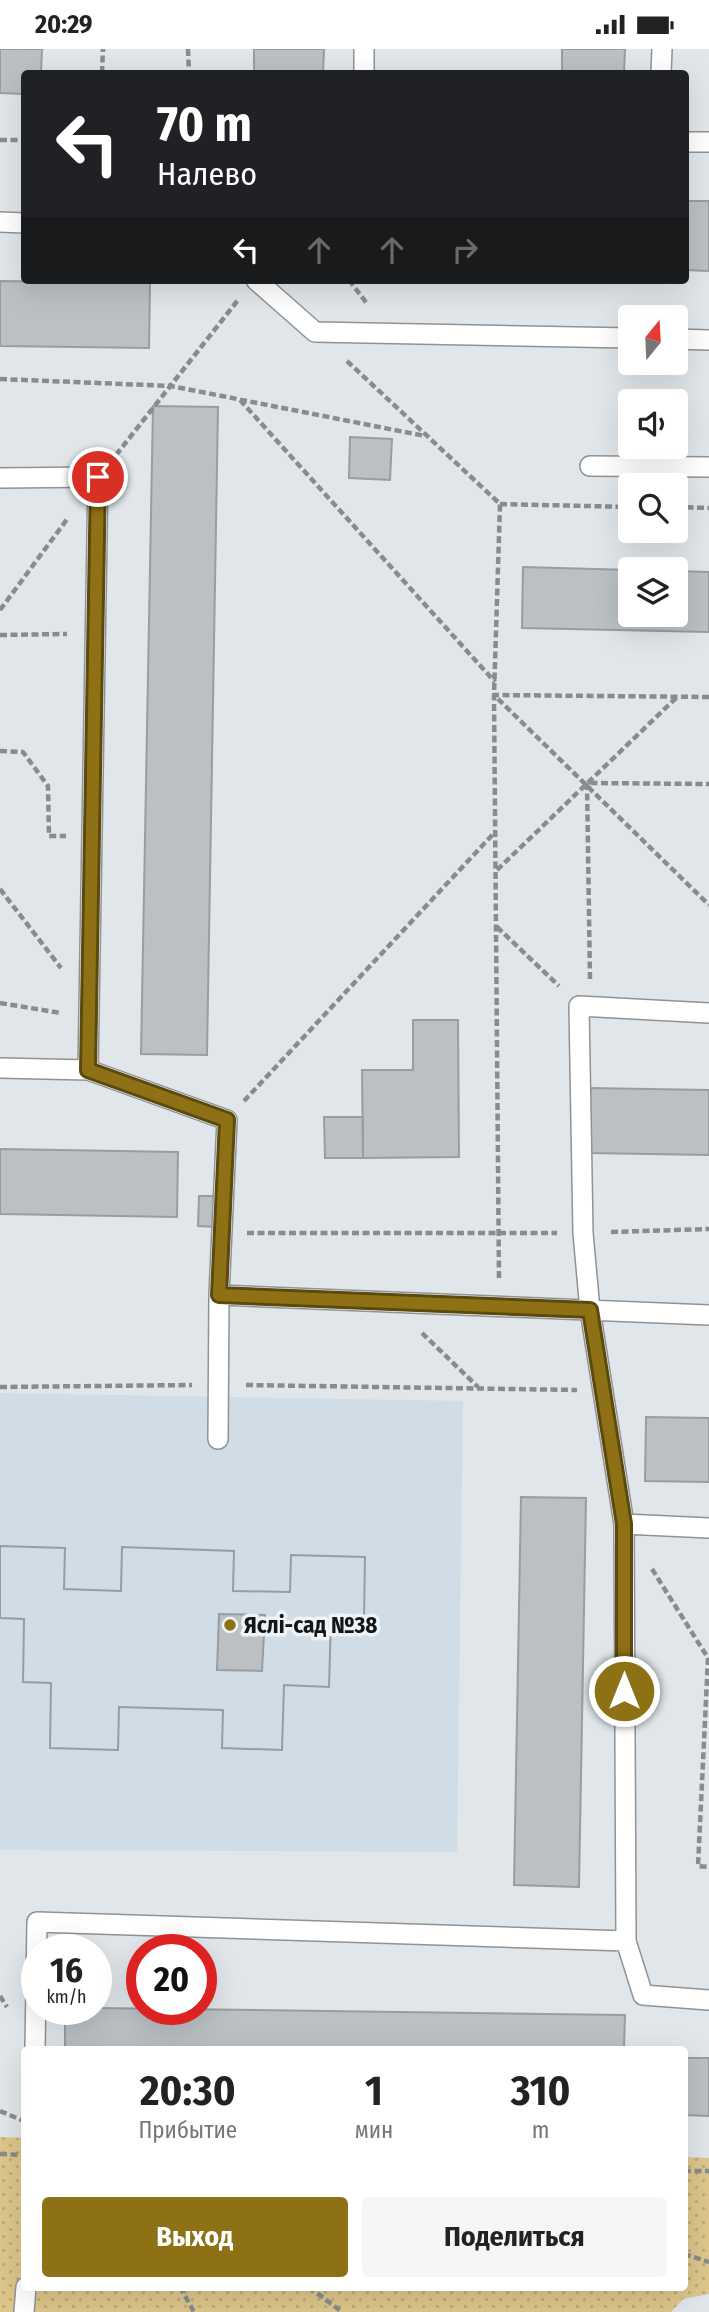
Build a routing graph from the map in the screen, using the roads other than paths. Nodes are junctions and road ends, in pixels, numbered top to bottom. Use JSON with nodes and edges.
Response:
{"nodes":[{"id":1,"x":364,"y":49,"type":"edge"},
{"id":2,"x":662,"y":49,"type":"edge"},
{"id":3,"x":364,"y":70,"type":"edge"},
{"id":4,"x":661,"y":70,"type":"edge"},
{"id":5,"x":689,"y":142,"type":"edge"},
{"id":6,"x":709,"y":142,"type":"edge"},
{"id":7,"x":0,"y":222,"type":"edge"},
{"id":8,"x":21,"y":223,"type":"edge"},
{"id":9,"x":251,"y":285,"type":"edge"},
{"id":10,"x":618,"y":338,"type":"edge"},
{"id":11,"x":688,"y":339,"type":"edge"},
{"id":12,"x":709,"y":340,"type":"edge"},
{"id":13,"x":590,"y":465,"type":"dead end"},
{"id":14,"x":709,"y":467,"type":"edge"},
{"id":15,"x":0,"y":478,"type":"edge"},
{"id":16,"x":709,"y":1013,"type":"edge"},
{"id":17,"x":0,"y":1068,"type":"edge"},
{"id":18,"x":88,"y":1070,"type":"junction"},
{"id":19,"x":219,"y":1295,"type":"junction"},
{"id":20,"x":590,"y":1310,"type":"junction"},
{"id":21,"x":709,"y":1315,"type":"edge"},
{"id":22,"x":218,"y":1439,"type":"dead end"},
{"id":23,"x":624,"y":1524,"type":"junction"},
{"id":24,"x":709,"y":1528,"type":"edge"},
{"id":25,"x":626,"y":1941,"type":"junction"},
{"id":26,"x":709,"y":2000,"type":"edge"},
{"id":27,"x":35,"y":2046,"type":"edge"},
{"id":28,"x":26,"y":2291,"type":"edge"},
{"id":29,"x":24,"y":2312,"type":"edge"}],
"edges":[{"from":1,"to":3,"type":"lane"},
{"from":2,"to":4,"type":"lane"},
{"from":5,"to":6,"type":"lane"},
{"from":7,"to":8,"type":"lane"},
{"from":9,"to":10,"type":"lane"},
{"from":11,"to":12,"type":"lane"},
{"from":13,"to":14,"type":"lane"},
{"from":15,"to":18,"type":"lane"},
{"from":16,"to":20,"type":"lane"},
{"from":17,"to":18,"type":"lane"},
{"from":18,"to":19,"type":"lane"},
{"from":19,"to":20,"type":"lane"},
{"from":19,"to":22,"type":"lane"},
{"from":20,"to":21,"type":"lane"},
{"from":20,"to":23,"type":"lane"},
{"from":23,"to":24,"type":"lane"},
{"from":23,"to":25,"type":"lane"},
{"from":25,"to":26,"type":"lane"},
{"from":25,"to":27,"type":"lane"},
{"from":28,"to":29,"type":"lane"}]}
